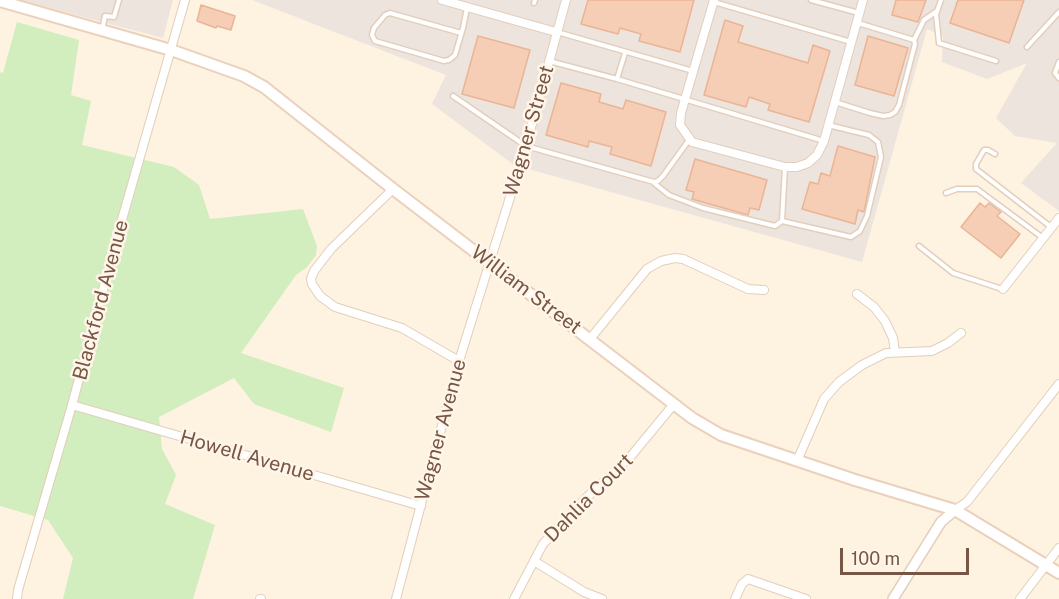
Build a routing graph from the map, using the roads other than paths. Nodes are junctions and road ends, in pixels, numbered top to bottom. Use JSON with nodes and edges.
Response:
{"nodes":[{"id":1,"x":118,"y":0,"type":"edge"},
{"id":2,"x":185,"y":0,"type":"edge"},
{"id":3,"x":442,"y":0,"type":"edge"},
{"id":4,"x":566,"y":0,"type":"edge"},
{"id":5,"x":811,"y":0,"type":"edge"},
{"id":6,"x":863,"y":0,"type":"edge"},
{"id":7,"x":941,"y":0,"type":"edge"},
{"id":8,"x":0,"y":1,"type":"edge"},
{"id":9,"x":714,"y":1,"type":"edge"},
{"id":10,"x":467,"y":8,"type":"junction"},
{"id":11,"x":938,"y":10,"type":"junction"},
{"id":12,"x":1059,"y":12,"type":"edge"},
{"id":13,"x":859,"y":13,"type":"junction"},
{"id":14,"x":857,"y":23,"type":"junction"},
{"id":15,"x":102,"y":30,"type":"junction"},
{"id":16,"x":556,"y":32,"type":"junction"},
{"id":17,"x":458,"y":33,"type":"junction"},
{"id":18,"x":914,"y":40,"type":"junction"},
{"id":19,"x":852,"y":42,"type":"junction"},
{"id":20,"x":1027,"y":47,"type":"dead end"},
{"id":21,"x":171,"y":50,"type":"junction"},
{"id":22,"x":625,"y":52,"type":"junction"},
{"id":23,"x":549,"y":61,"type":"junction"},
{"id":24,"x":996,"y":61,"type":"dead end"},
{"id":25,"x":1059,"y":62,"type":"edge"},
{"id":26,"x":693,"y":70,"type":"junction"},
{"id":27,"x":1059,"y":78,"type":"edge"},
{"id":28,"x":617,"y":79,"type":"junction"},
{"id":29,"x":453,"y":96,"type":"dead end"},
{"id":30,"x":685,"y":99,"type":"junction"},
{"id":31,"x":835,"y":102,"type":"junction"},
{"id":32,"x":828,"y":125,"type":"junction"},
{"id":33,"x":690,"y":140,"type":"junction"},
{"id":34,"x":824,"y":141,"type":"junction"},
{"id":35,"x":526,"y":146,"type":"junction"},
{"id":36,"x":995,"y":154,"type":"dead end"},
{"id":37,"x":785,"y":167,"type":"junction"},
{"id":38,"x":654,"y":182,"type":"junction"},
{"id":39,"x":393,"y":189,"type":"junction"},
{"id":40,"x":946,"y":193,"type":"dead end"},
{"id":41,"x":1059,"y":218,"type":"edge"},
{"id":42,"x":782,"y":220,"type":"junction"},
{"id":43,"x":1051,"y":228,"type":"junction"},
{"id":44,"x":1043,"y":238,"type":"junction"},
{"id":45,"x":919,"y":246,"type":"dead end"},
{"id":46,"x":491,"y":262,"type":"junction"},
{"id":47,"x":1003,"y":289,"type":"joint"},
{"id":48,"x":764,"y":290,"type":"dead end"},
{"id":49,"x":857,"y":294,"type":"dead end"},
{"id":50,"x":961,"y":333,"type":"dead end"},
{"id":51,"x":590,"y":339,"type":"junction"},
{"id":52,"x":895,"y":352,"type":"junction"},
{"id":53,"x":459,"y":361,"type":"junction"},
{"id":54,"x":1059,"y":384,"type":"edge"},
{"id":55,"x":674,"y":404,"type":"junction"},
{"id":56,"x":72,"y":405,"type":"junction"},
{"id":57,"x":797,"y":461,"type":"junction"},
{"id":58,"x":421,"y":506,"type":"junction"},
{"id":59,"x":955,"y":510,"type":"junction"},
{"id":60,"x":1059,"y":548,"type":"edge"},
{"id":61,"x":534,"y":561,"type":"junction"},
{"id":62,"x":1046,"y":565,"type":"junction"},
{"id":63,"x":1059,"y":573,"type":"edge"},
{"id":64,"x":17,"y":599,"type":"edge"},
{"id":65,"x":396,"y":599,"type":"edge"},
{"id":66,"x":514,"y":599,"type":"edge"},
{"id":67,"x":602,"y":599,"type":"edge"},
{"id":68,"x":735,"y":599,"type":"edge"},
{"id":69,"x":807,"y":599,"type":"edge"},
{"id":70,"x":893,"y":599,"type":"edge"},
{"id":71,"x":1020,"y":599,"type":"edge"}],
"edges":[{"from":1,"to":15,"type":"lane"},
{"from":2,"to":21,"type":"street","name":"Blackford Avenue"},
{"from":3,"to":10,"type":"street"},
{"from":4,"to":16,"type":"street","name":"Wagner Street"},
{"from":5,"to":13,"type":"lane"},
{"from":6,"to":13,"type":"street"},
{"from":7,"to":11,"type":"lane"},
{"from":8,"to":15,"type":"main road","name":"William Street"},
{"from":9,"to":19,"type":"lane"},
{"from":9,"to":26,"type":"street"},
{"from":10,"to":16,"type":"street"},
{"from":10,"to":17,"type":"lane"},
{"from":11,"to":18,"type":"lane"},
{"from":11,"to":24,"type":"lane"},
{"from":12,"to":20,"type":"lane"},
{"from":13,"to":14,"type":"street"},
{"from":14,"to":18,"type":"lane"},
{"from":14,"to":19,"type":"street"},
{"from":15,"to":21,"type":"main road","name":"William Street"},
{"from":16,"to":22,"type":"lane"},
{"from":16,"to":23,"type":"street","name":"Wagner Street"},
{"from":17,"to":17,"type":"lane"},
{"from":18,"to":31,"type":"lane"},
{"from":19,"to":31,"type":"street"},
{"from":21,"to":39,"type":"main road","name":"William Street"},
{"from":21,"to":56,"type":"street","name":"Blackford Avenue"},
{"from":22,"to":26,"type":"lane"},
{"from":22,"to":28,"type":"lane"},
{"from":23,"to":28,"type":"lane"},
{"from":23,"to":35,"type":"street","name":"Wagner Street"},
{"from":25,"to":27,"type":"lane"},
{"from":26,"to":30,"type":"street"},
{"from":28,"to":30,"type":"lane"},
{"from":29,"to":35,"type":"lane"},
{"from":30,"to":33,"type":"street"},
{"from":30,"to":34,"type":"lane"},
{"from":31,"to":32,"type":"street"},
{"from":32,"to":34,"type":"street"},
{"from":32,"to":42,"type":"lane"},
{"from":33,"to":37,"type":"street"},
{"from":33,"to":38,"type":"lane"},
{"from":34,"to":37,"type":"street"},
{"from":35,"to":38,"type":"lane"},
{"from":35,"to":46,"type":"street","name":"Wagner Street"},
{"from":36,"to":43,"type":"lane"},
{"from":37,"to":42,"type":"lane"},
{"from":38,"to":42,"type":"lane"},
{"from":39,"to":46,"type":"main road","name":"William Street"},
{"from":39,"to":53,"type":"street"},
{"from":40,"to":44,"type":"lane"},
{"from":41,"to":43,"type":"street"},
{"from":43,"to":44,"type":"street"},
{"from":44,"to":47,"type":"street"},
{"from":45,"to":47,"type":"lane"},
{"from":46,"to":51,"type":"main road","name":"William Street"},
{"from":46,"to":53,"type":"street","name":"Wagner Avenue"},
{"from":48,"to":51,"type":"street"},
{"from":49,"to":52,"type":"street"},
{"from":50,"to":52,"type":"street"},
{"from":51,"to":55,"type":"main road","name":"William Street"},
{"from":52,"to":57,"type":"street"},
{"from":53,"to":58,"type":"street","name":"Wagner Avenue"},
{"from":54,"to":59,"type":"street"},
{"from":55,"to":57,"type":"main road","name":"William Street"},
{"from":55,"to":61,"type":"street","name":"Dahlia Court"},
{"from":56,"to":58,"type":"street","name":"Howell Avenue"},
{"from":56,"to":64,"type":"street","name":"Blackford Avenue"},
{"from":57,"to":59,"type":"main road","name":"William Street"},
{"from":58,"to":65,"type":"street","name":"Wagner Avenue"},
{"from":59,"to":62,"type":"main road","name":"William Street"},
{"from":59,"to":70,"type":"street"},
{"from":60,"to":62,"type":"street"},
{"from":61,"to":66,"type":"street","name":"Dahlia Court"},
{"from":61,"to":67,"type":"street"},
{"from":62,"to":63,"type":"main road","name":"William Street"},
{"from":62,"to":71,"type":"street"},
{"from":68,"to":69,"type":"street"}]}
